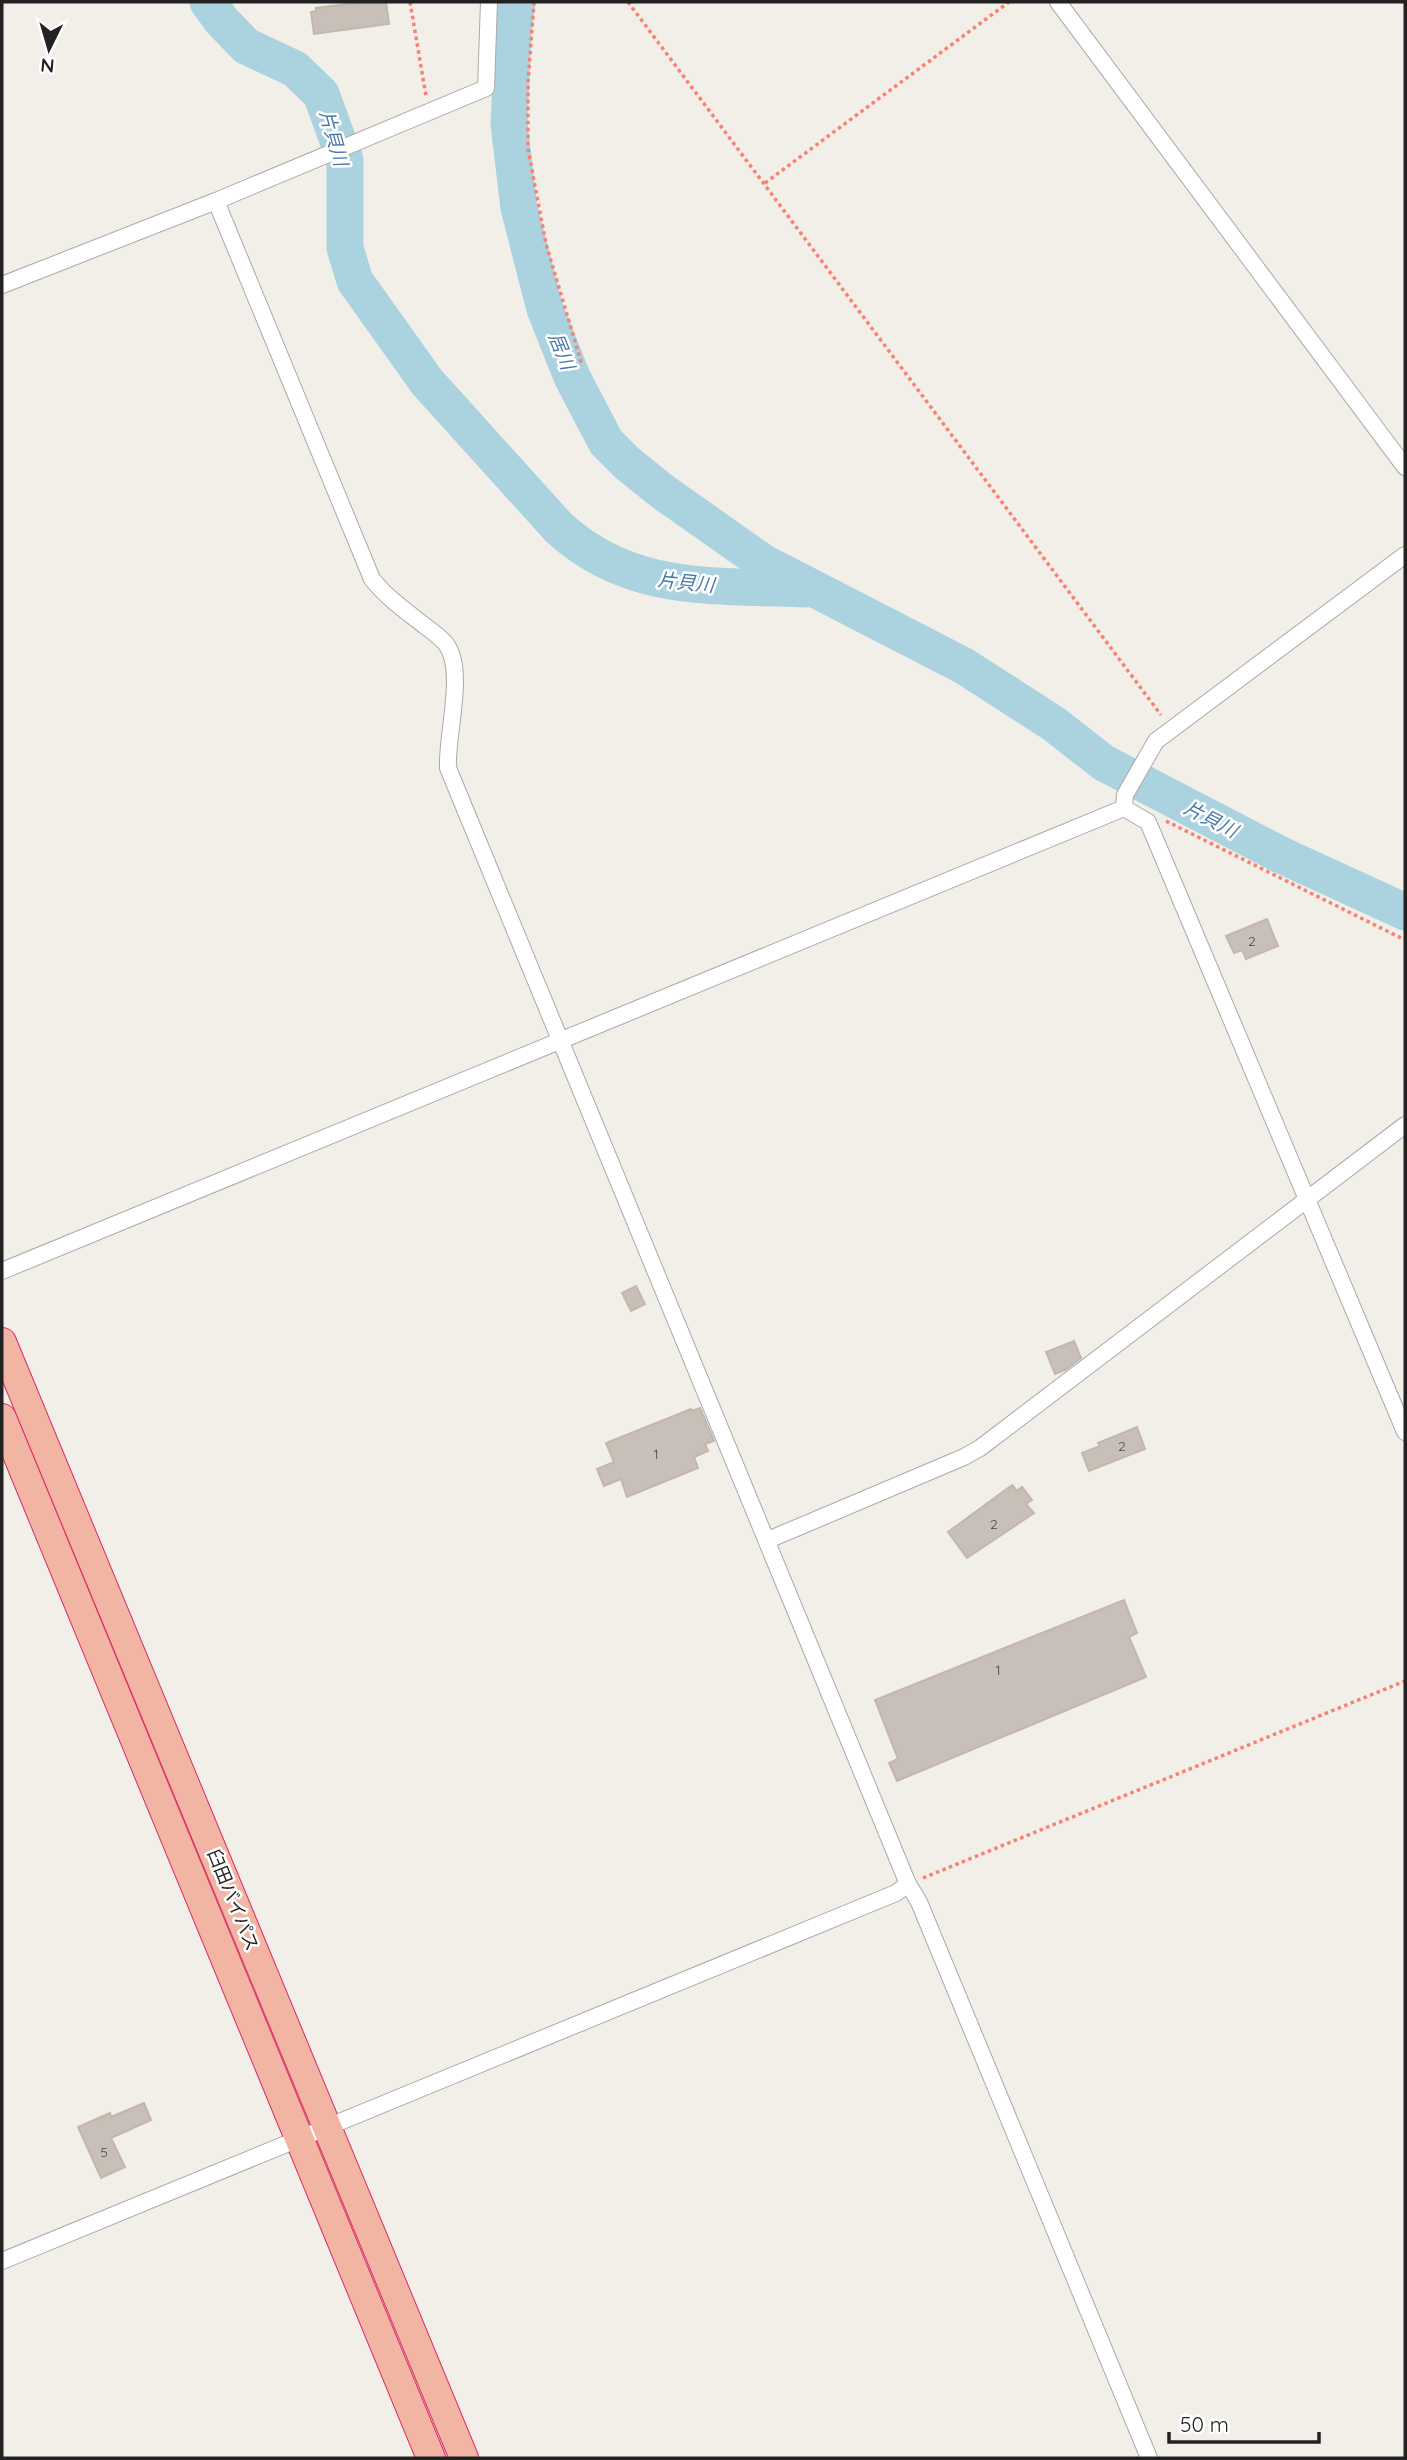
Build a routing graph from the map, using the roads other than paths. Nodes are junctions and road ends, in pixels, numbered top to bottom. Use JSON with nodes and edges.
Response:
{"nodes":[{"id":1,"x":489,"y":2,"type":"edge"},
{"id":2,"x":1058,"y":2,"type":"edge"},
{"id":3,"x":216,"y":201,"type":"junction"},
{"id":4,"x":2,"y":285,"type":"edge"},
{"id":5,"x":1405,"y":467,"type":"edge"},
{"id":6,"x":1405,"y":555,"type":"edge"},
{"id":7,"x":1128,"y":806,"type":"junction"},
{"id":8,"x":562,"y":1040,"type":"junction"},
{"id":9,"x":1405,"y":1125,"type":"edge"},
{"id":10,"x":1308,"y":1198,"type":"junction"},
{"id":11,"x":2,"y":1271,"type":"edge"},
{"id":12,"x":2,"y":1342,"type":"edge"},
{"id":13,"x":2,"y":1418,"type":"edge"},
{"id":14,"x":1405,"y":1432,"type":"edge"},
{"id":15,"x":768,"y":1540,"type":"junction"},
{"id":16,"x":908,"y":1884,"type":"junction"},
{"id":17,"x":327,"y":2127,"type":"junction"},
{"id":18,"x":300,"y":2138,"type":"junction"},
{"id":19,"x":2,"y":2262,"type":"edge"},
{"id":20,"x":431,"y":2458,"type":"edge"},
{"id":21,"x":464,"y":2458,"type":"edge"},
{"id":22,"x":1149,"y":2458,"type":"edge"}],
"edges":[{"from":1,"to":3,"type":"street"},
{"from":2,"to":5,"type":"street"},
{"from":3,"to":4,"type":"street"},
{"from":3,"to":8,"type":"street"},
{"from":6,"to":7,"type":"street"},
{"from":7,"to":8,"type":"street"},
{"from":7,"to":10,"type":"street"},
{"from":8,"to":11,"type":"street"},
{"from":8,"to":15,"type":"street"},
{"from":9,"to":10,"type":"street"},
{"from":10,"to":14,"type":"street"},
{"from":10,"to":15,"type":"street"},
{"from":12,"to":17,"type":"highway","name":"臼田バイパス"},
{"from":13,"to":18,"type":"highway","name":"臼田バイパス"},
{"from":15,"to":16,"type":"street"},
{"from":16,"to":17,"type":"street"},
{"from":16,"to":22,"type":"street"},
{"from":17,"to":18,"type":"street"},
{"from":17,"to":21,"type":"highway","name":"臼田バイパス"},
{"from":18,"to":19,"type":"street"},
{"from":18,"to":20,"type":"highway","name":"臼田バイパス"}]}
